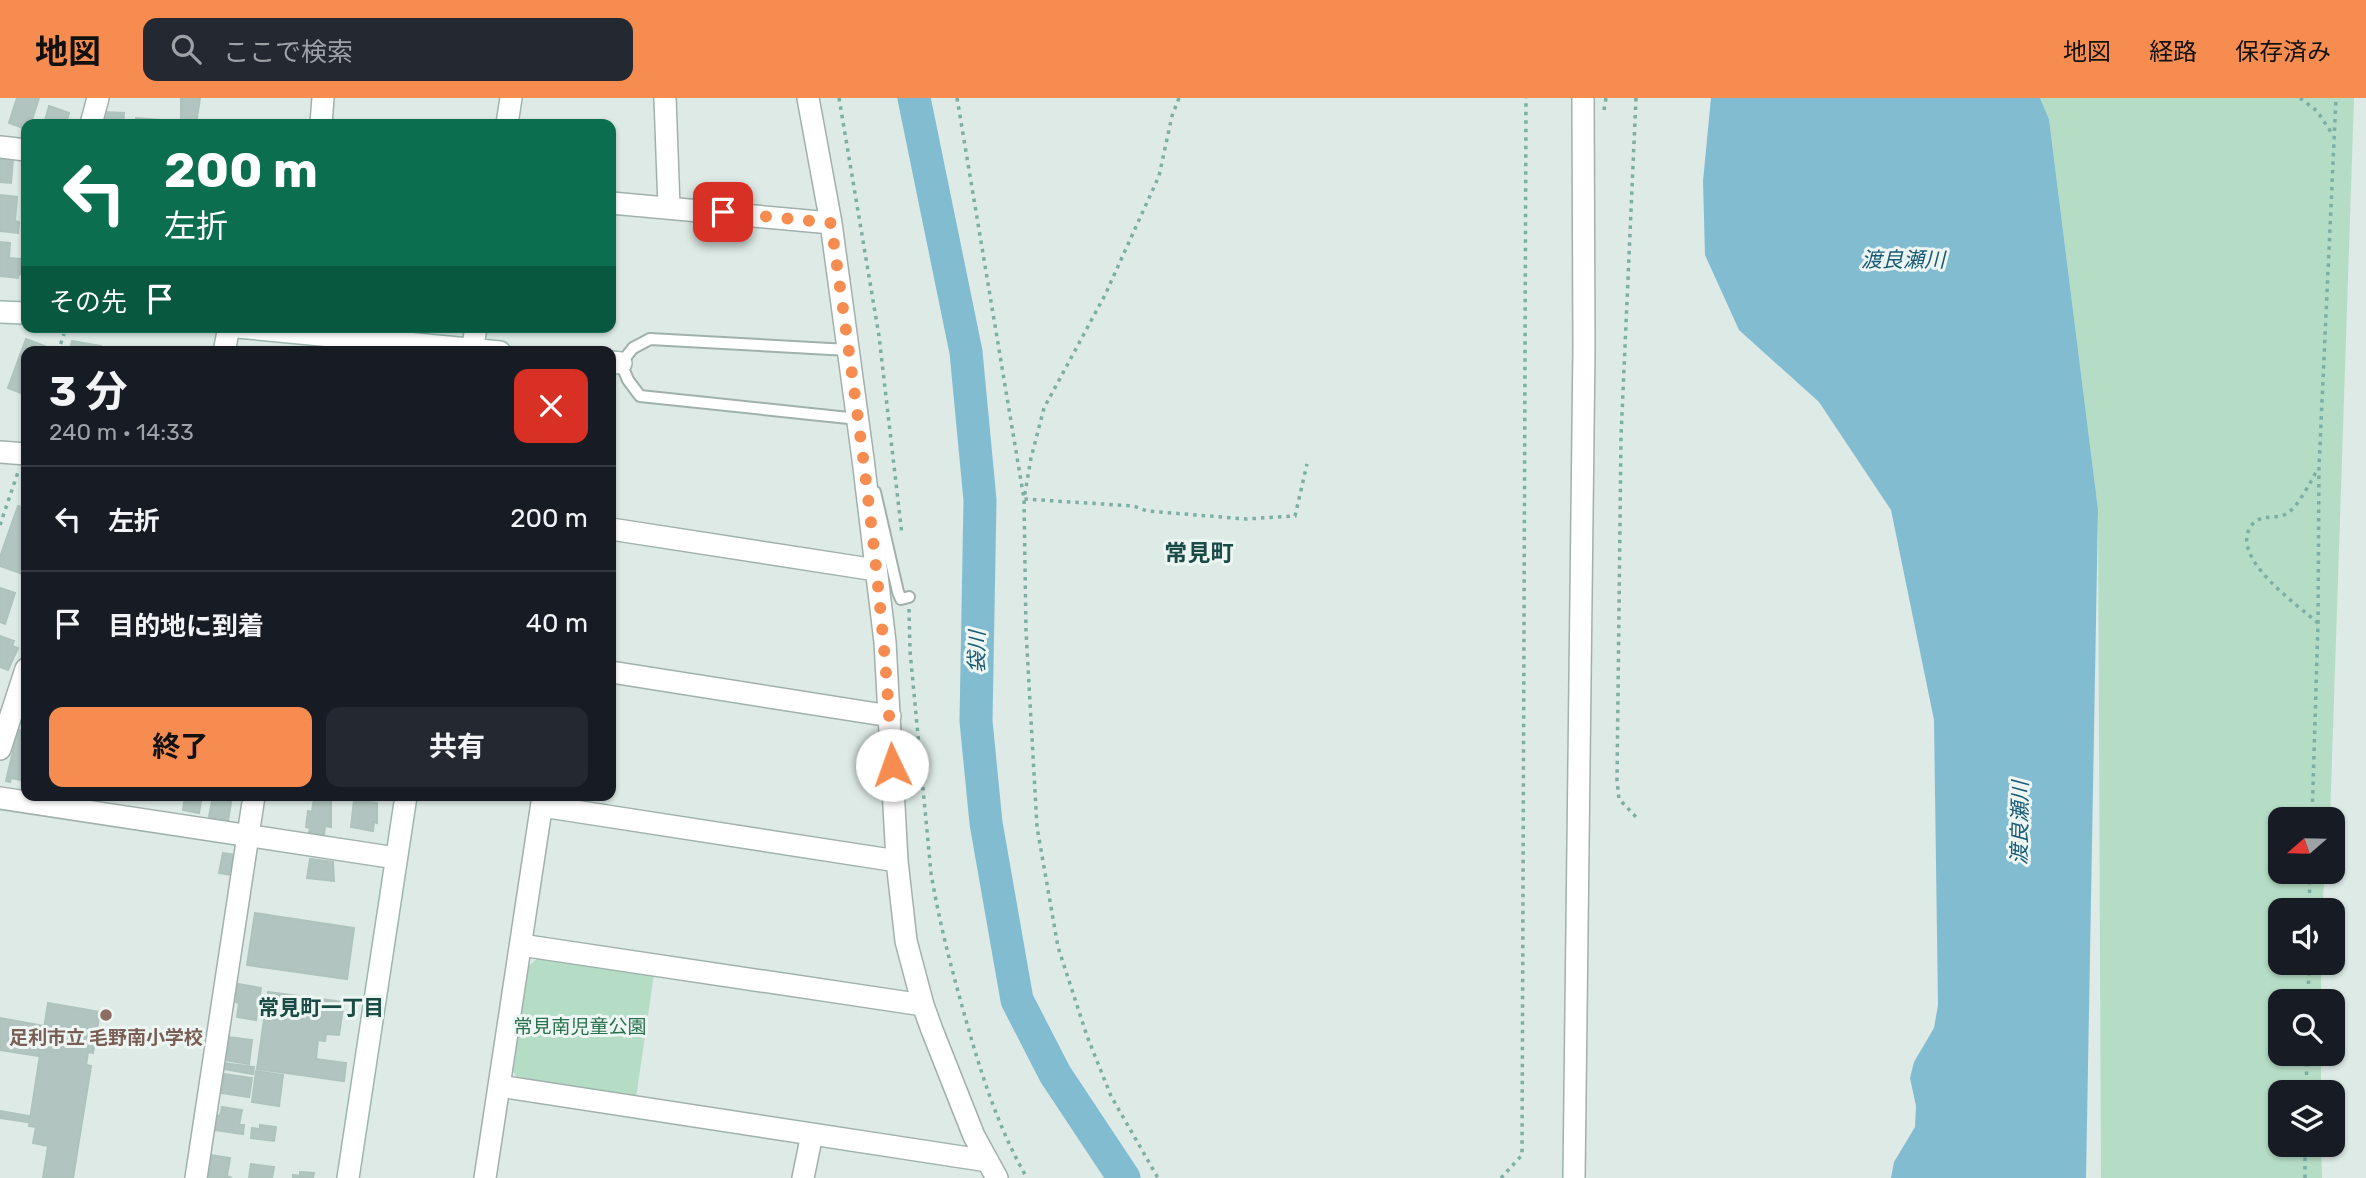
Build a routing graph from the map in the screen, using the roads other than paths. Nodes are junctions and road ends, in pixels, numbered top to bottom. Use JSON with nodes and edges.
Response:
{"nodes":[{"id":1,"x":98,"y":98,"type":"edge"},
{"id":2,"x":323,"y":98,"type":"edge"},
{"id":3,"x":511,"y":98,"type":"edge"},
{"id":4,"x":665,"y":98,"type":"edge"},
{"id":5,"x":808,"y":98,"type":"edge"},
{"id":6,"x":1583,"y":98,"type":"edge"},
{"id":7,"x":92,"y":119,"type":"edge"},
{"id":8,"x":321,"y":119,"type":"edge"},
{"id":9,"x":508,"y":119,"type":"edge"},
{"id":10,"x":0,"y":147,"type":"edge"},
{"id":11,"x":21,"y":149,"type":"edge"},
{"id":12,"x":616,"y":203,"type":"edge"},
{"id":13,"x":669,"y":207,"type":"junction"},
{"id":14,"x":831,"y":223,"type":"junction"},
{"id":15,"x":0,"y":312,"type":"edge"},
{"id":16,"x":21,"y":313,"type":"edge"},
{"id":17,"x":319,"y":333,"type":"edge"},
{"id":18,"x":436,"y":346,"type":"edge"},
{"id":19,"x":848,"y":349,"type":"junction"},
{"id":20,"x":616,"y":363,"type":"edge"},
{"id":21,"x":858,"y":419,"type":"junction"},
{"id":22,"x":0,"y":452,"type":"edge"},
{"id":23,"x":21,"y":454,"type":"edge"},
{"id":24,"x":863,"y":459,"type":"junction"},
{"id":25,"x":616,"y":530,"type":"edge"},
{"id":26,"x":876,"y":570,"type":"junction"},
{"id":27,"x":909,"y":597,"type":"road end"},
{"id":28,"x":616,"y":673,"type":"edge"},
{"id":29,"x":21,"y":684,"type":"edge"},
{"id":30,"x":890,"y":716,"type":"junction"},
{"id":31,"x":0,"y":748,"type":"edge"},
{"id":32,"x":0,"y":798,"type":"edge"},
{"id":33,"x":21,"y":799,"type":"edge"},
{"id":34,"x":45,"y":801,"type":"edge"},
{"id":35,"x":253,"y":801,"type":"edge"},
{"id":36,"x":405,"y":801,"type":"edge"},
{"id":37,"x":543,"y":801,"type":"edge"},
{"id":38,"x":120,"y":806,"type":"edge"},
{"id":39,"x":247,"y":836,"type":"junction"},
{"id":40,"x":396,"y":858,"type":"junction"},
{"id":41,"x":897,"y":861,"type":"junction"},
{"id":42,"x":521,"y":945,"type":"junction"},
{"id":43,"x":923,"y":1005,"type":"junction"},
{"id":44,"x":499,"y":1086,"type":"junction"},
{"id":45,"x":812,"y":1134,"type":"junction"},
{"id":46,"x":993,"y":1170,"type":"edge"},
{"id":47,"x":196,"y":1178,"type":"edge"},
{"id":48,"x":348,"y":1178,"type":"edge"},
{"id":49,"x":485,"y":1178,"type":"edge"},
{"id":50,"x":803,"y":1178,"type":"edge"},
{"id":51,"x":1574,"y":1178,"type":"edge"}],
"edges":[{"from":1,"to":7,"type":"street"},
{"from":2,"to":8,"type":"street"},
{"from":3,"to":9,"type":"street"},
{"from":4,"to":13,"type":"street"},
{"from":5,"to":14,"type":"street"},
{"from":6,"to":51,"type":"street"},
{"from":10,"to":11,"type":"street"},
{"from":12,"to":13,"type":"street"},
{"from":13,"to":14,"type":"street"},
{"from":14,"to":19,"type":"street"},
{"from":15,"to":16,"type":"street"},
{"from":17,"to":18,"type":"street"},
{"from":19,"to":20,"type":"lane"},
{"from":19,"to":21,"type":"street"},
{"from":20,"to":21,"type":"lane"},
{"from":21,"to":24,"type":"street"},
{"from":22,"to":23,"type":"street"},
{"from":24,"to":26,"type":"street"},
{"from":24,"to":27,"type":"lane"},
{"from":25,"to":26,"type":"street"},
{"from":26,"to":30,"type":"street"},
{"from":28,"to":30,"type":"street"},
{"from":29,"to":31,"type":"street"},
{"from":30,"to":41,"type":"street"},
{"from":32,"to":33,"type":"street"},
{"from":34,"to":38,"type":"street"},
{"from":35,"to":39,"type":"street"},
{"from":36,"to":40,"type":"street"},
{"from":37,"to":41,"type":"street"},
{"from":37,"to":42,"type":"street"},
{"from":38,"to":39,"type":"street"},
{"from":39,"to":40,"type":"street"},
{"from":39,"to":47,"type":"street"},
{"from":40,"to":48,"type":"street"},
{"from":41,"to":43,"type":"street"},
{"from":42,"to":43,"type":"street"},
{"from":42,"to":44,"type":"street"},
{"from":43,"to":46,"type":"street"},
{"from":44,"to":45,"type":"street"},
{"from":44,"to":49,"type":"street"},
{"from":45,"to":46,"type":"street"},
{"from":45,"to":50,"type":"street"}]}
